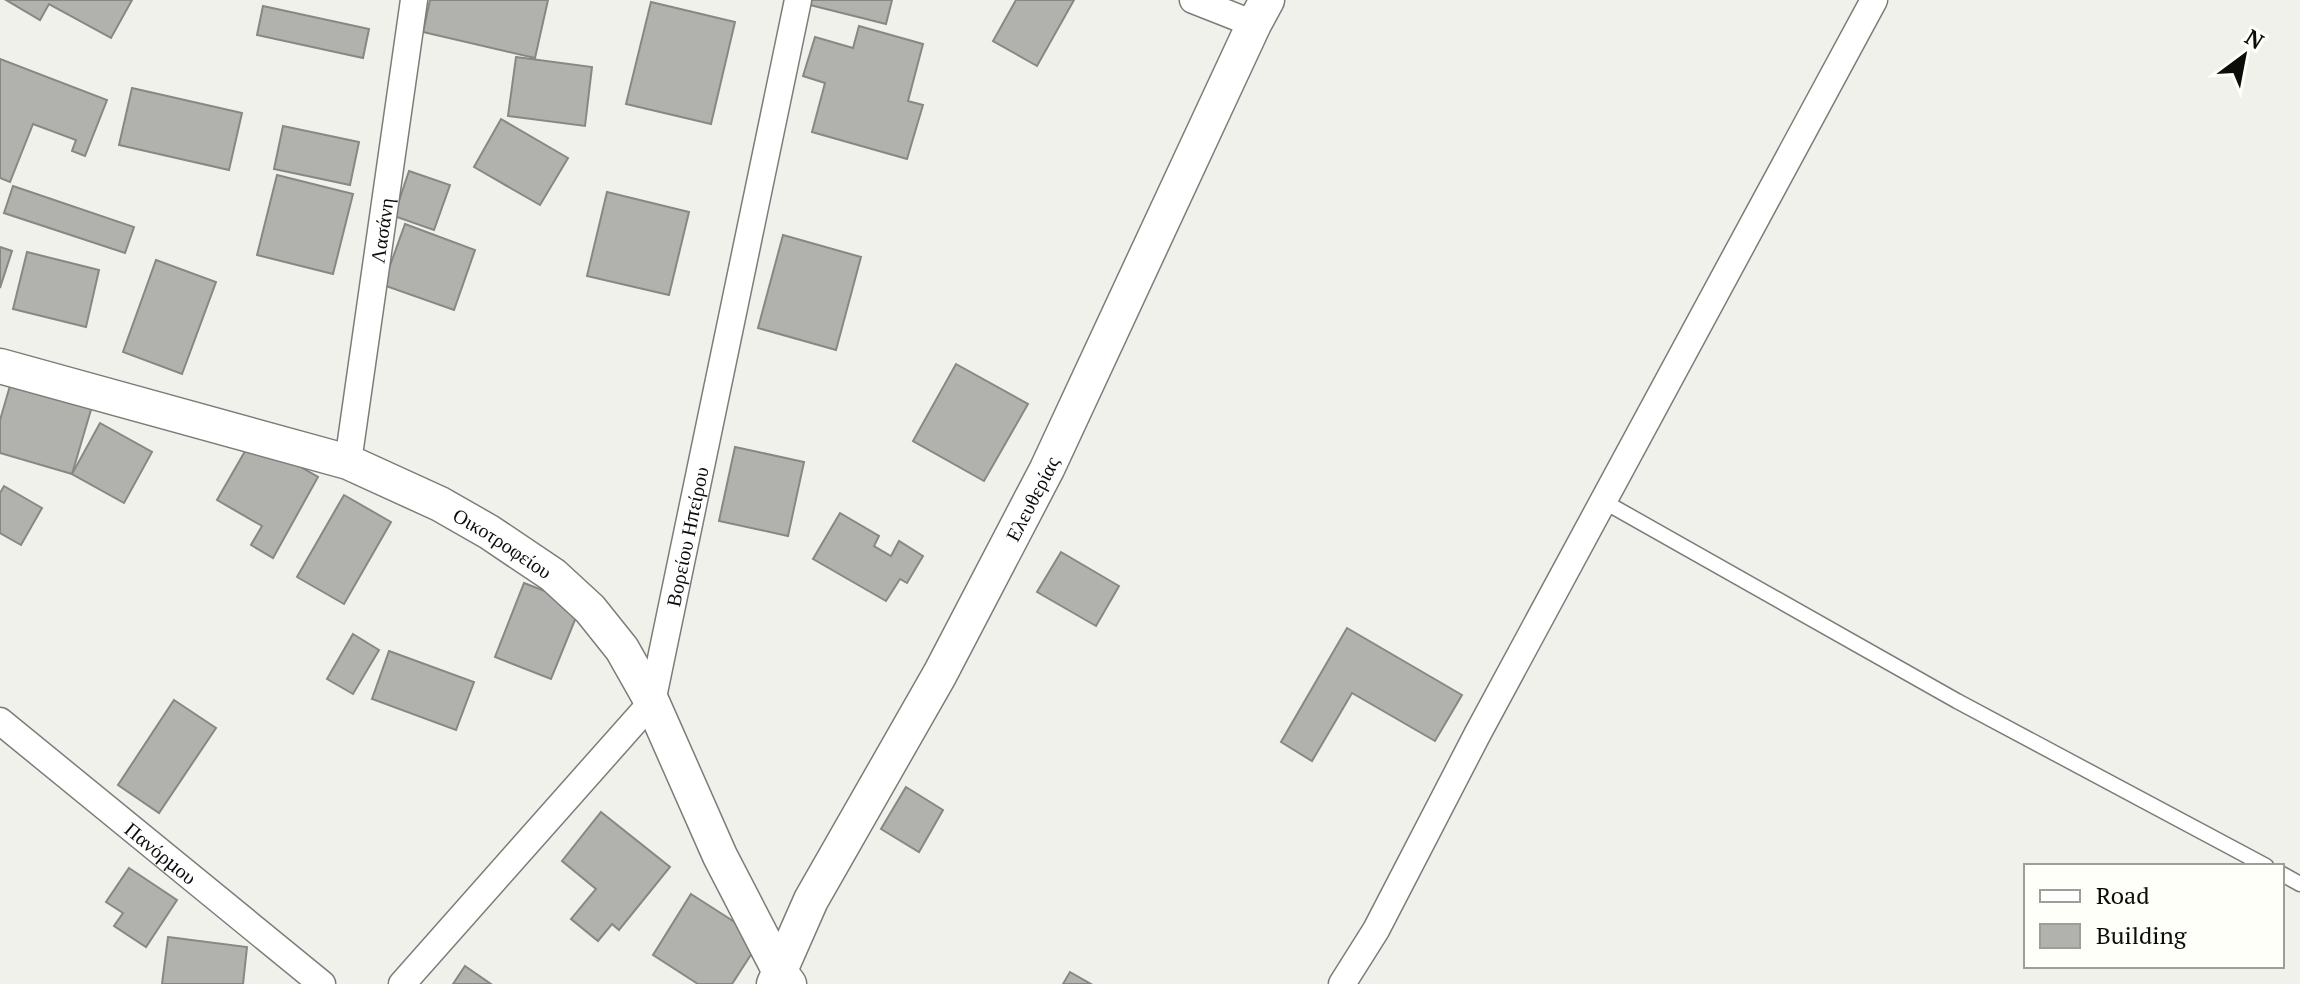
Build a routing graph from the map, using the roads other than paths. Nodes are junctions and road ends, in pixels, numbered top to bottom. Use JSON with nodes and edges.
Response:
{"nodes":[{"id":1,"x":414,"y":0,"type":"edge"},
{"id":2,"x":798,"y":0,"type":"edge"},
{"id":3,"x":1193,"y":0,"type":"edge"},
{"id":4,"x":1874,"y":0,"type":"edge"},
{"id":5,"x":1260,"y":12,"type":"edge"},
{"id":6,"x":0,"y":366,"type":"edge"},
{"id":7,"x":348,"y":462,"type":"junction"},
{"id":8,"x":1603,"y":501,"type":"junction"},
{"id":9,"x":652,"y":702,"type":"junction"},
{"id":10,"x":0,"y":721,"type":"edge"},
{"id":11,"x":2262,"y":864,"type":"edge"},
{"id":12,"x":781,"y":980,"type":"edge"},
{"id":13,"x":322,"y":984,"type":"edge"},
{"id":14,"x":402,"y":984,"type":"edge"},
{"id":15,"x":1342,"y":984,"type":"edge"}],
"edges":[{"from":1,"to":7,"type":"street","name":"Λασάνη"},
{"from":2,"to":9,"type":"street","name":"Βορείου Ηπείρου"},
{"from":3,"to":5,"type":"street"},
{"from":4,"to":8,"type":"street"},
{"from":5,"to":12,"type":"street","name":"Ελευθερίας"},
{"from":6,"to":7,"type":"street","name":"Οικοτροφείου"},
{"from":7,"to":9,"type":"street","name":"Οικοτροφείου"},
{"from":8,"to":11,"type":"lane"},
{"from":8,"to":15,"type":"street"},
{"from":9,"to":12,"type":"street","name":"Οικοτροφείου"},
{"from":9,"to":14,"type":"street","name":"Βορείου Ηπείρου"},
{"from":10,"to":13,"type":"street","name":"Πανόρμου"}]}
